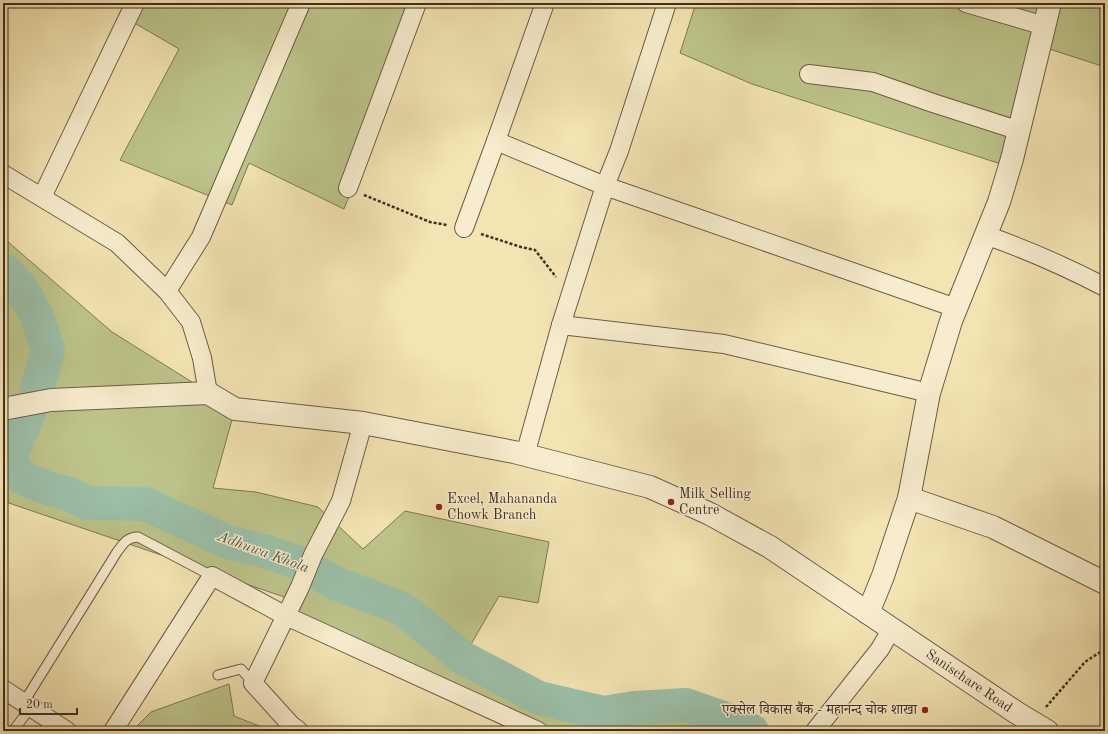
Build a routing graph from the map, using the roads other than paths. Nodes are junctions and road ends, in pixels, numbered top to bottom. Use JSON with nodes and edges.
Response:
{"nodes":[{"id":1,"x":135,"y":3,"type":"edge"},
{"id":2,"x":301,"y":3,"type":"edge"},
{"id":3,"x":417,"y":3,"type":"edge"},
{"id":4,"x":545,"y":3,"type":"edge"},
{"id":5,"x":667,"y":3,"type":"edge"},
{"id":6,"x":966,"y":3,"type":"edge"},
{"id":7,"x":1050,"y":3,"type":"edge"},
{"id":8,"x":1045,"y":26,"type":"junction"},
{"id":9,"x":809,"y":74,"type":"dead end"},
{"id":10,"x":1020,"y":131,"type":"junction"},
{"id":11,"x":496,"y":142,"type":"junction"},
{"id":12,"x":3,"y":174,"type":"edge"},
{"id":13,"x":606,"y":186,"type":"junction"},
{"id":14,"x":348,"y":188,"type":"road end"},
{"id":15,"x":42,"y":197,"type":"junction"},
{"id":16,"x":464,"y":228,"type":"road end"},
{"id":17,"x":985,"y":235,"type":"junction"},
{"id":18,"x":1105,"y":287,"type":"edge"},
{"id":19,"x":168,"y":291,"type":"junction"},
{"id":20,"x":956,"y":308,"type":"junction"},
{"id":21,"x":561,"y":325,"type":"junction"},
{"id":22,"x":208,"y":393,"type":"junction"},
{"id":23,"x":929,"y":393,"type":"junction"},
{"id":24,"x":3,"y":409,"type":"edge"},
{"id":25,"x":363,"y":423,"type":"junction"},
{"id":26,"x":525,"y":455,"type":"junction"},
{"id":27,"x":910,"y":498,"type":"junction"},
{"id":28,"x":212,"y":576,"type":"junction"},
{"id":29,"x":1105,"y":583,"type":"edge"},
{"id":30,"x":868,"y":613,"type":"junction"},
{"id":31,"x":286,"y":616,"type":"junction"},
{"id":32,"x":891,"y":630,"type":"junction"},
{"id":33,"x":218,"y":676,"type":"dead end"},
{"id":34,"x":253,"y":683,"type":"junction"},
{"id":35,"x":4,"y":692,"type":"edge"},
{"id":36,"x":27,"y":705,"type":"junction"},
{"id":37,"x":1040,"y":726,"type":"edge"},
{"id":38,"x":819,"y":727,"type":"edge"},
{"id":39,"x":13,"y":731,"type":"edge"},
{"id":40,"x":67,"y":731,"type":"edge"},
{"id":41,"x":113,"y":731,"type":"edge"},
{"id":42,"x":299,"y":731,"type":"edge"},
{"id":43,"x":538,"y":731,"type":"edge"}],
"edges":[{"from":1,"to":15,"type":"street"},
{"from":2,"to":19,"type":"street"},
{"from":3,"to":14,"type":"street"},
{"from":4,"to":11,"type":"street"},
{"from":5,"to":13,"type":"street"},
{"from":6,"to":8,"type":"street"},
{"from":7,"to":8,"type":"street"},
{"from":8,"to":10,"type":"street"},
{"from":9,"to":10,"type":"street"},
{"from":10,"to":17,"type":"street"},
{"from":11,"to":13,"type":"street"},
{"from":11,"to":16,"type":"street"},
{"from":12,"to":15,"type":"street"},
{"from":13,"to":20,"type":"street"},
{"from":13,"to":21,"type":"street"},
{"from":15,"to":19,"type":"street"},
{"from":17,"to":18,"type":"street"},
{"from":17,"to":20,"type":"street"},
{"from":19,"to":22,"type":"street"},
{"from":20,"to":23,"type":"street"},
{"from":21,"to":23,"type":"street"},
{"from":21,"to":26,"type":"street"},
{"from":22,"to":24,"type":"street"},
{"from":22,"to":25,"type":"street","name":"Sanischare Road"},
{"from":23,"to":27,"type":"street"},
{"from":25,"to":26,"type":"street","name":"Sanischare Road"},
{"from":25,"to":31,"type":"street"},
{"from":26,"to":30,"type":"street","name":"Sanischare Road"},
{"from":27,"to":29,"type":"street"},
{"from":27,"to":30,"type":"street"},
{"from":28,"to":31,"type":"street"},
{"from":28,"to":36,"type":"lane"},
{"from":28,"to":41,"type":"street"},
{"from":30,"to":32,"type":"street","name":"Sanischare Road"},
{"from":31,"to":34,"type":"street"},
{"from":31,"to":43,"type":"street"},
{"from":32,"to":37,"type":"street","name":"Sanischare Road"},
{"from":32,"to":38,"type":"street"},
{"from":33,"to":34,"type":"lane"},
{"from":34,"to":42,"type":"street"},
{"from":35,"to":36,"type":"street"},
{"from":36,"to":39,"type":"lane"},
{"from":36,"to":40,"type":"street"}]}
